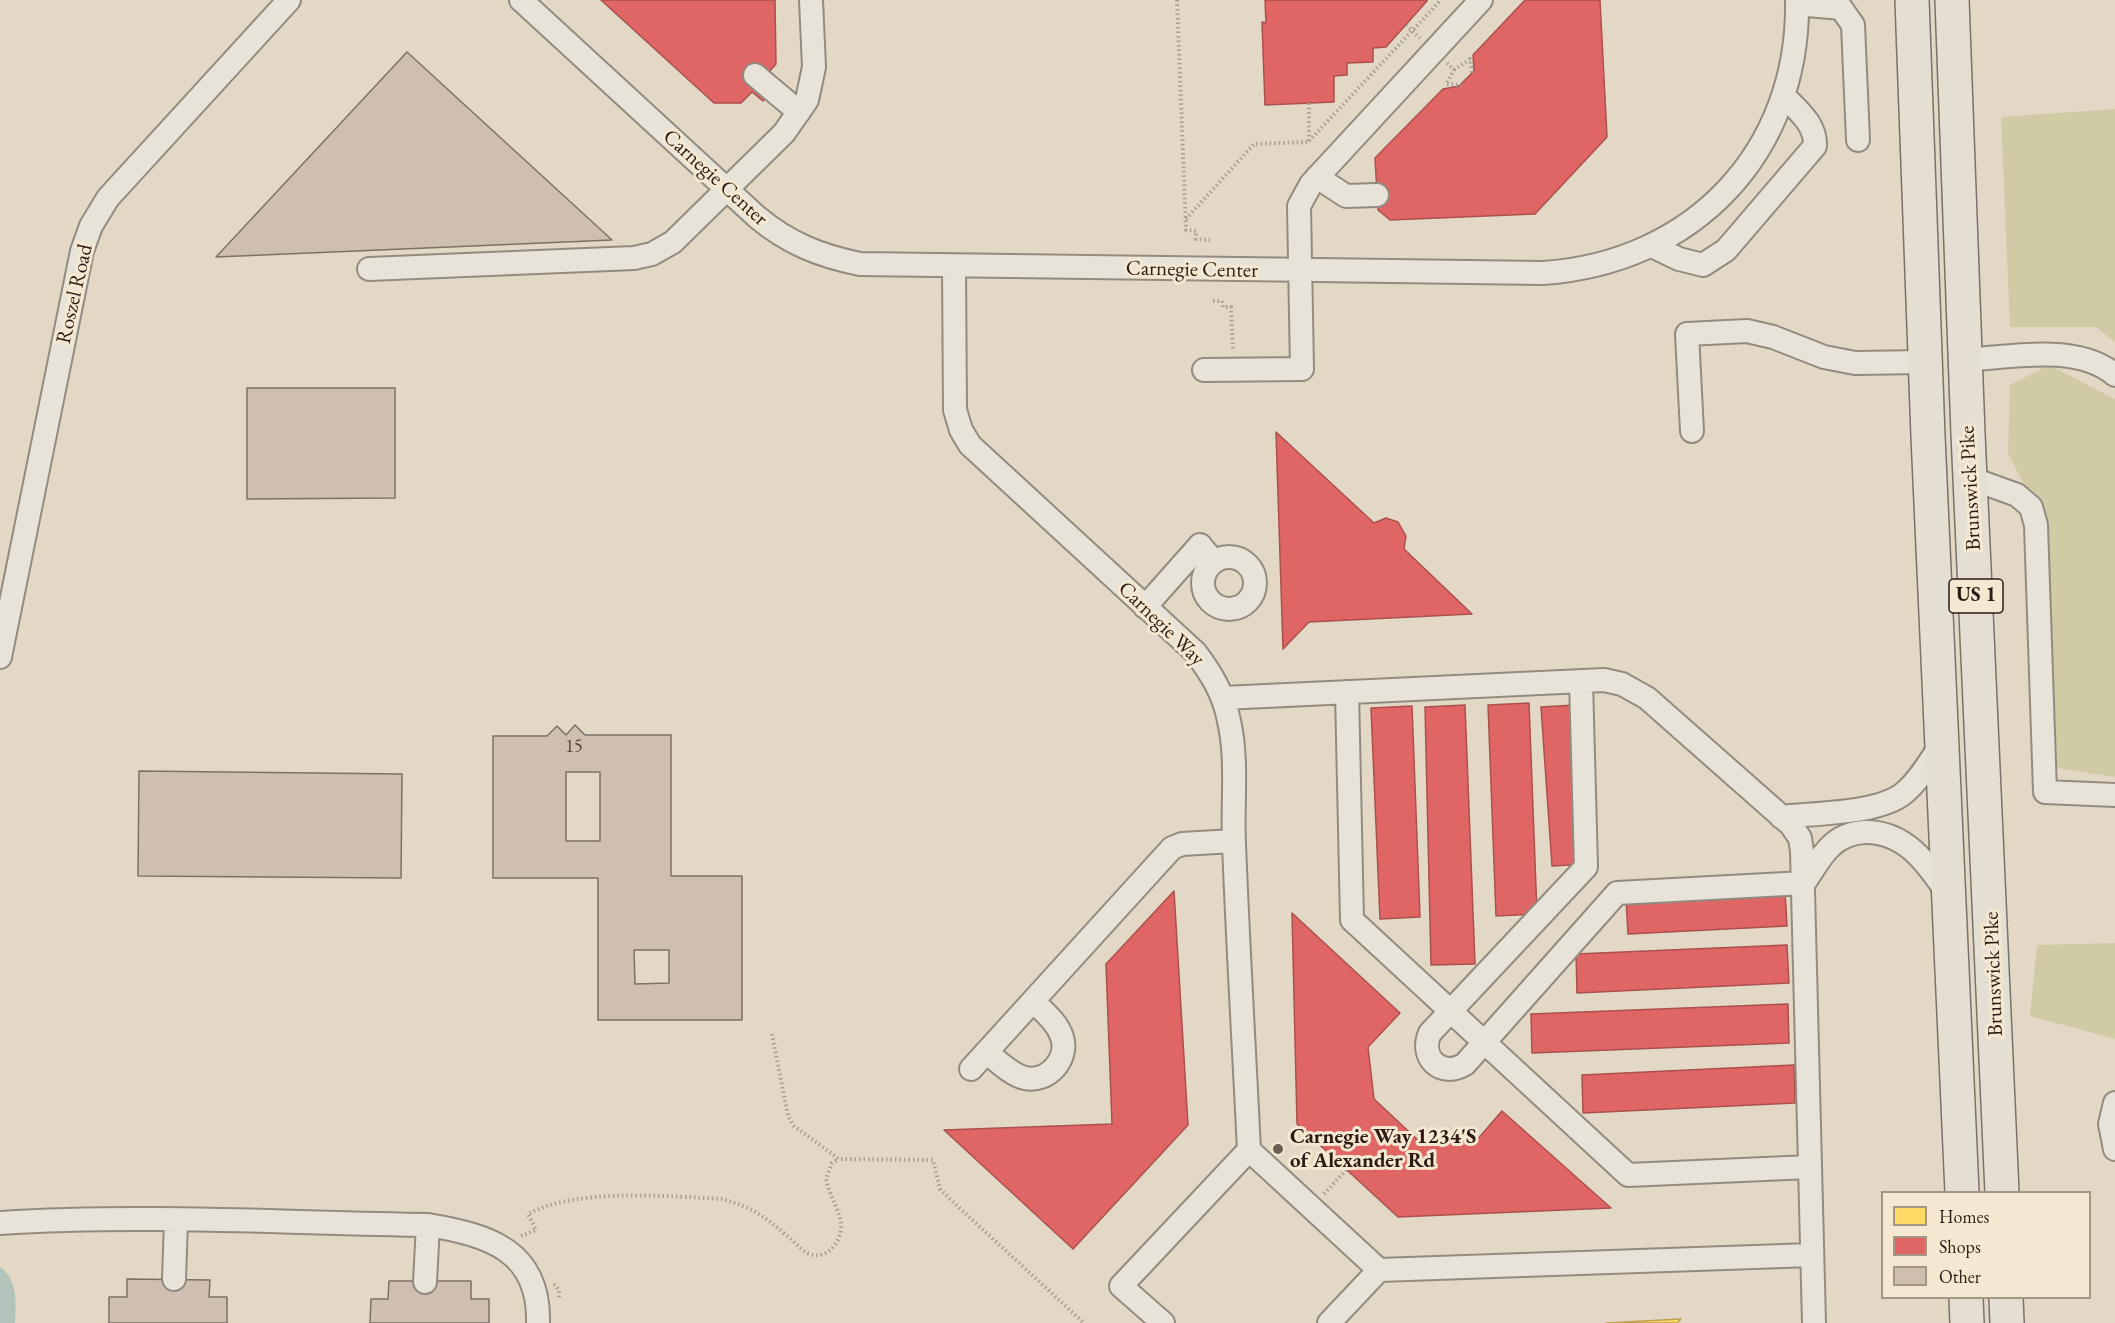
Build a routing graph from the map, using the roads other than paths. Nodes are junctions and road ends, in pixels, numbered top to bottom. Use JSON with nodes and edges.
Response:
{"nodes":[{"id":1,"x":289,"y":0,"type":"edge"},
{"id":2,"x":811,"y":0,"type":"edge"},
{"id":3,"x":1481,"y":0,"type":"edge"},
{"id":4,"x":1912,"y":0,"type":"edge"},
{"id":5,"x":1952,"y":0,"type":"edge"},
{"id":6,"x":1797,"y":2,"type":"edge"},
{"id":7,"x":534,"y":4,"type":"edge"},
{"id":8,"x":755,"y":75,"type":"dead end"},
{"id":9,"x":1784,"y":96,"type":"junction"},
{"id":10,"x":799,"y":112,"type":"junction"},
{"id":11,"x":1858,"y":140,"type":"dead end"},
{"id":12,"x":1317,"y":177,"type":"junction"},
{"id":13,"x":726,"y":190,"type":"junction"},
{"id":14,"x":1377,"y":195,"type":"dead end"},
{"id":15,"x":1652,"y":246,"type":"junction"},
{"id":16,"x":954,"y":266,"type":"junction"},
{"id":17,"x":369,"y":269,"type":"dead end"},
{"id":18,"x":1298,"y":270,"type":"junction"},
{"id":19,"x":1965,"y":360,"type":"junction"},
{"id":20,"x":1925,"y":362,"type":"junction"},
{"id":21,"x":1204,"y":370,"type":"dead end"},
{"id":22,"x":2115,"y":375,"type":"edge"},
{"id":23,"x":1692,"y":431,"type":"dead end"},
{"id":24,"x":1970,"y":478,"type":"junction"},
{"id":25,"x":1214,"y":562,"type":"dead end"},
{"id":26,"x":1145,"y":607,"type":"junction"},
{"id":27,"x":0,"y":657,"type":"edge"},
{"id":28,"x":1581,"y":681,"type":"junction"},
{"id":29,"x":1347,"y":692,"type":"junction"},
{"id":30,"x":1223,"y":699,"type":"junction"},
{"id":31,"x":1943,"y":741,"type":"junction"},
{"id":32,"x":2115,"y":795,"type":"edge"},
{"id":33,"x":1781,"y":817,"type":"junction"},
{"id":34,"x":1233,"y":841,"type":"junction"},
{"id":35,"x":1804,"y":884,"type":"junction"},
{"id":36,"x":1950,"y":898,"type":"junction"},
{"id":37,"x":1033,"y":1001,"type":"junction"},
{"id":38,"x":1450,"y":1011,"type":"junction"},
{"id":39,"x":1484,"y":1042,"type":"junction"},
{"id":40,"x":986,"y":1052,"type":"junction"},
{"id":41,"x":971,"y":1069,"type":"dead end"},
{"id":42,"x":2115,"y":1103,"type":"edge"},
{"id":43,"x":2115,"y":1149,"type":"edge"},
{"id":44,"x":1250,"y":1150,"type":"junction"},
{"id":45,"x":1810,"y":1167,"type":"junction"},
{"id":46,"x":1962,"y":1191,"type":"edge"},
{"id":47,"x":2002,"y":1191,"type":"edge"},
{"id":48,"x":176,"y":1221,"type":"junction"},
{"id":49,"x":0,"y":1223,"type":"edge"},
{"id":50,"x":428,"y":1225,"type":"junction"},
{"id":51,"x":1812,"y":1255,"type":"junction"},
{"id":52,"x":1379,"y":1270,"type":"junction"},
{"id":53,"x":174,"y":1280,"type":"dead end"},
{"id":54,"x":425,"y":1282,"type":"dead end"},
{"id":55,"x":1966,"y":1299,"type":"edge"},
{"id":56,"x":2006,"y":1299,"type":"edge"},
{"id":57,"x":538,"y":1323,"type":"edge"},
{"id":58,"x":1162,"y":1323,"type":"edge"},
{"id":59,"x":1329,"y":1323,"type":"edge"},
{"id":60,"x":1814,"y":1323,"type":"edge"},
{"id":61,"x":1967,"y":1323,"type":"edge"},
{"id":62,"x":2007,"y":1323,"type":"edge"}],
"edges":[{"from":1,"to":27,"type":"street","name":"Roszel Road"},
{"from":2,"to":10,"type":"street"},
{"from":3,"to":12,"type":"street"},
{"from":4,"to":20,"type":"highway","name":"Brunswick Pike","number":"US 1"},
{"from":5,"to":19,"type":"highway","name":"Brunswick Pike","number":"US 1"},
{"from":6,"to":9,"type":"street","name":"Carnegie Center"},
{"from":6,"to":11,"type":"street"},
{"from":7,"to":13,"type":"street","name":"Carnegie Center"},
{"from":8,"to":10,"type":"street"},
{"from":9,"to":15,"type":"street","name":"Carnegie Center"},
{"from":9,"to":15,"type":"street"},
{"from":10,"to":13,"type":"street"},
{"from":12,"to":14,"type":"street"},
{"from":12,"to":18,"type":"street"},
{"from":13,"to":16,"type":"street","name":"Carnegie Center"},
{"from":13,"to":17,"type":"street"},
{"from":15,"to":18,"type":"street","name":"Carnegie Center"},
{"from":16,"to":18,"type":"street","name":"Carnegie Center"},
{"from":16,"to":26,"type":"street","name":"Carnegie Way"},
{"from":18,"to":21,"type":"street"},
{"from":19,"to":22,"type":"street"},
{"from":19,"to":24,"type":"highway","name":"Brunswick Pike","number":"US 1"},
{"from":20,"to":23,"type":"street"},
{"from":20,"to":31,"type":"highway","name":"Brunswick Pike","number":"US 1"},
{"from":24,"to":32,"type":"street"},
{"from":24,"to":47,"type":"highway","name":"Brunswick Pike","number":"US 1"},
{"from":25,"to":26,"type":"street"},
{"from":26,"to":30,"type":"street","name":"Carnegie Way"},
{"from":28,"to":29,"type":"street"},
{"from":28,"to":33,"type":"street"},
{"from":28,"to":38,"type":"street"},
{"from":29,"to":30,"type":"street"},
{"from":29,"to":38,"type":"street"},
{"from":30,"to":34,"type":"street","name":"Carnegie Way"},
{"from":31,"to":33,"type":"street"},
{"from":31,"to":36,"type":"highway","name":"Brunswick Pike","number":"US 1"},
{"from":33,"to":35,"type":"street"},
{"from":34,"to":37,"type":"street"},
{"from":34,"to":44,"type":"street","name":"Carnegie Way"},
{"from":35,"to":36,"type":"street"},
{"from":35,"to":39,"type":"street"},
{"from":35,"to":45,"type":"street"},
{"from":36,"to":46,"type":"highway","name":"Brunswick Pike","number":"US 1"},
{"from":37,"to":40,"type":"street"},
{"from":37,"to":40,"type":"street"},
{"from":38,"to":39,"type":"street"},
{"from":38,"to":39,"type":"street"},
{"from":39,"to":45,"type":"street"},
{"from":40,"to":41,"type":"street"},
{"from":42,"to":43,"type":"street"},
{"from":44,"to":52,"type":"street"},
{"from":44,"to":58,"type":"street"},
{"from":45,"to":51,"type":"street"},
{"from":48,"to":49,"type":"street"},
{"from":48,"to":50,"type":"street"},
{"from":48,"to":53,"type":"street"},
{"from":50,"to":54,"type":"street"},
{"from":50,"to":57,"type":"street"},
{"from":51,"to":52,"type":"street"},
{"from":51,"to":60,"type":"street"},
{"from":52,"to":59,"type":"street"},
{"from":55,"to":61,"type":"highway"},
{"from":56,"to":62,"type":"highway"}]}
